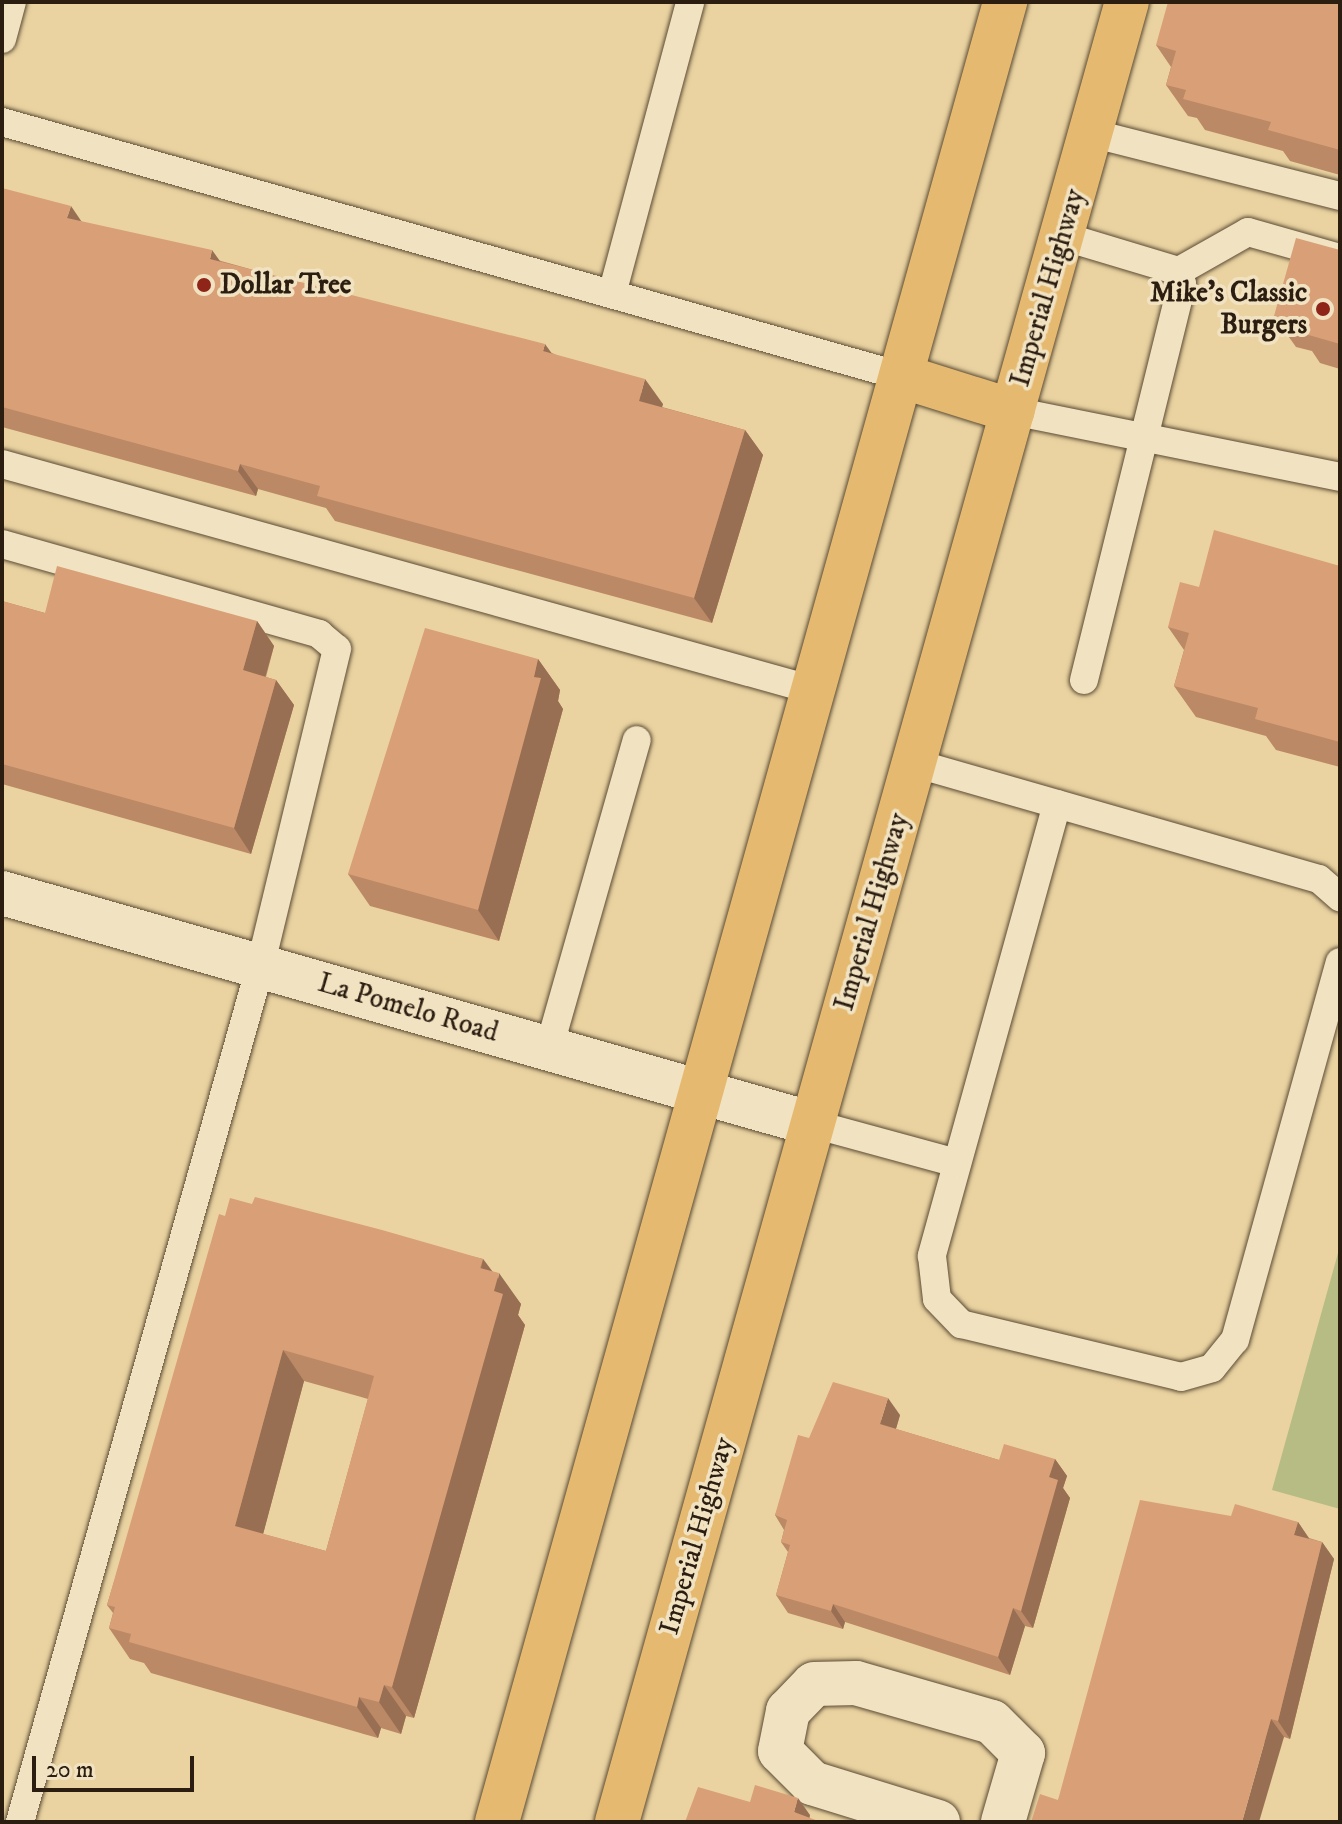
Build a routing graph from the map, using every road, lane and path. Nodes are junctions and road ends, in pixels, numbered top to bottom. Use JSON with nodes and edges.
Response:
{"nodes":[{"id":1,"x":12,"y":2,"type":"edge"},
{"id":2,"x":690,"y":2,"type":"edge"},
{"id":3,"x":1005,"y":2,"type":"edge"},
{"id":4,"x":1127,"y":2,"type":"edge"},
{"id":5,"x":2,"y":39,"type":"edge"},
{"id":6,"x":2,"y":122,"type":"edge"},
{"id":7,"x":1091,"y":133,"type":"junction"},
{"id":8,"x":1340,"y":196,"type":"edge"},
{"id":9,"x":1062,"y":236,"type":"junction"},
{"id":10,"x":1340,"y":258,"type":"edge"},
{"id":11,"x":1179,"y":271,"type":"junction"},
{"id":12,"x":612,"y":294,"type":"junction"},
{"id":13,"x":901,"y":376,"type":"junction"},
{"id":14,"x":1013,"y":411,"type":"junction"},
{"id":15,"x":1145,"y":436,"type":"junction"},
{"id":16,"x":2,"y":464,"type":"edge"},
{"id":17,"x":1340,"y":477,"type":"edge"},
{"id":18,"x":2,"y":544,"type":"edge"},
{"id":19,"x":1084,"y":680,"type":"dead end"},
{"id":20,"x":813,"y":690,"type":"junction"},
{"id":21,"x":637,"y":740,"type":"dead end"},
{"id":22,"x":914,"y":763,"type":"junction"},
{"id":23,"x":1057,"y":804,"type":"junction"},
{"id":24,"x":2,"y":893,"type":"edge"},
{"id":25,"x":1340,"y":897,"type":"edge"},
{"id":26,"x":1340,"y":962,"type":"edge"},
{"id":27,"x":260,"y":967,"type":"junction"},
{"id":28,"x":549,"y":1048,"type":"junction"},
{"id":29,"x":701,"y":1091,"type":"junction"},
{"id":30,"x":813,"y":1124,"type":"junction"},
{"id":31,"x":957,"y":1163,"type":"junction"},
{"id":32,"x":20,"y":1822,"type":"edge"},
{"id":33,"x":497,"y":1822,"type":"edge"},
{"id":34,"x":617,"y":1822,"type":"edge"},
{"id":35,"x":938,"y":1822,"type":"edge"},
{"id":36,"x":1003,"y":1822,"type":"edge"}],
"edges":[{"from":1,"to":5,"type":"lane"},
{"from":2,"to":12,"type":"lane"},
{"from":3,"to":13,"type":"main road"},
{"from":4,"to":7,"type":"main road","name":"Imperial Highway"},
{"from":6,"to":12,"type":"lane"},
{"from":7,"to":8,"type":"lane"},
{"from":7,"to":9,"type":"main road","name":"Imperial Highway"},
{"from":9,"to":11,"type":"lane"},
{"from":9,"to":14,"type":"main road","name":"Imperial Highway"},
{"from":10,"to":11,"type":"lane"},
{"from":11,"to":15,"type":"lane"},
{"from":12,"to":13,"type":"lane"},
{"from":13,"to":14,"type":"main road"},
{"from":13,"to":20,"type":"main road"},
{"from":14,"to":15,"type":"lane"},
{"from":14,"to":22,"type":"main road","name":"Imperial Highway"},
{"from":15,"to":17,"type":"lane"},
{"from":15,"to":19,"type":"lane"},
{"from":16,"to":20,"type":"lane"},
{"from":18,"to":27,"type":"lane"},
{"from":20,"to":29,"type":"main road"},
{"from":21,"to":28,"type":"lane"},
{"from":22,"to":23,"type":"lane"},
{"from":22,"to":30,"type":"main road","name":"Imperial Highway"},
{"from":23,"to":25,"type":"lane"},
{"from":23,"to":31,"type":"lane"},
{"from":24,"to":27,"type":"street","name":"La Pomelo Road"},
{"from":26,"to":31,"type":"lane"},
{"from":27,"to":28,"type":"street","name":"La Pomelo Road"},
{"from":27,"to":32,"type":"lane"},
{"from":28,"to":29,"type":"street","name":"La Pomelo Road"},
{"from":29,"to":30,"type":"street","name":"La Pomelo Road"},
{"from":29,"to":33,"type":"main road"},
{"from":30,"to":31,"type":"lane"},
{"from":30,"to":34,"type":"main road","name":"Imperial Highway"},
{"from":35,"to":36,"type":"street"}]}
